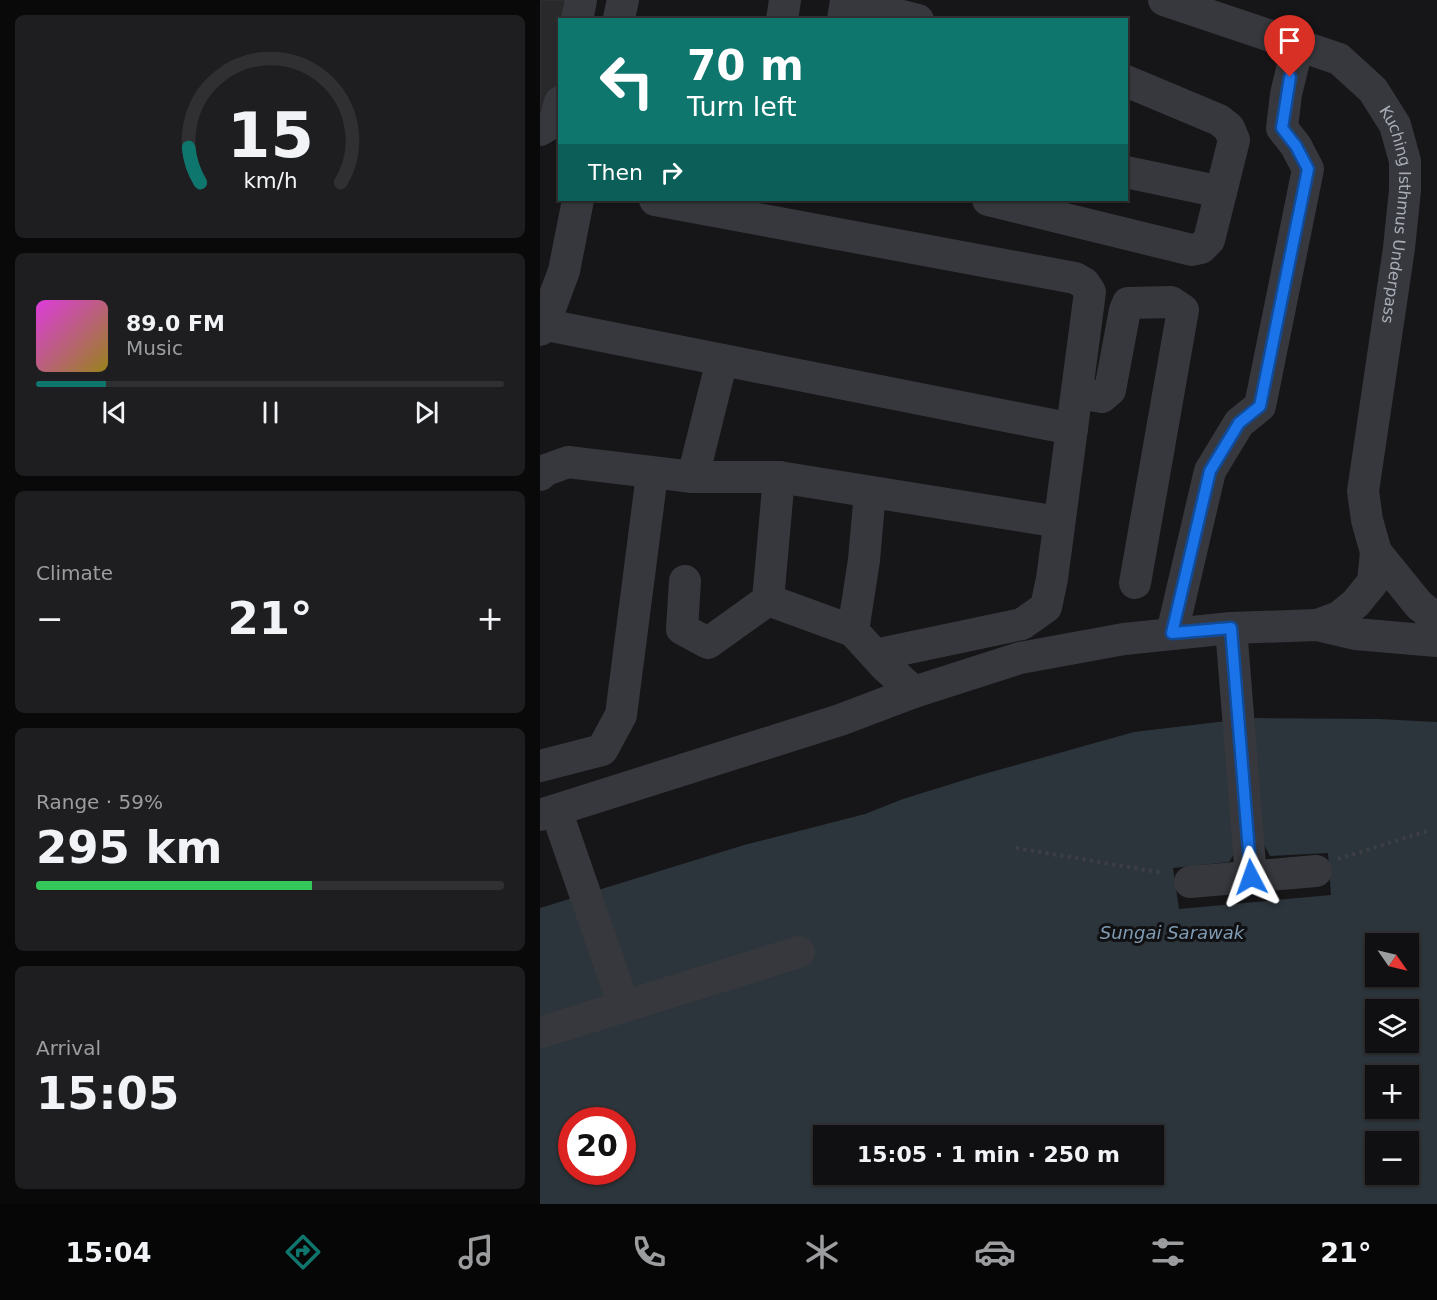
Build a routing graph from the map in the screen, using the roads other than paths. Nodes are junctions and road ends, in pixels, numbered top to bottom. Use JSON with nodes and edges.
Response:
{"nodes":[{"id":1,"x":580,"y":0,"type":"edge"},
{"id":2,"x":785,"y":0,"type":"edge"},
{"id":3,"x":1164,"y":0,"type":"edge"},
{"id":4,"x":860,"y":9,"type":"edge"},
{"id":5,"x":577,"y":18,"type":"edge"},
{"id":6,"x":782,"y":18,"type":"edge"},
{"id":7,"x":907,"y":18,"type":"edge"},
{"id":8,"x":1298,"y":45,"type":"junction"},
{"id":9,"x":1128,"y":82,"type":"edge"},
{"id":10,"x":558,"y":110,"type":"edge"},
{"id":11,"x":540,"y":130,"type":"edge"},
{"id":12,"x":1128,"y":172,"type":"edge"},
{"id":13,"x":1221,"y":192,"type":"junction"},
{"id":14,"x":578,"y":201,"type":"edge"},
{"id":15,"x":660,"y":201,"type":"edge"},
{"id":16,"x":998,"y":201,"type":"edge"},
{"id":17,"x":1027,"y":204,"type":"edge"},
{"id":18,"x":541,"y":327,"type":"edge"},
{"id":19,"x":722,"y":360,"type":"junction"},
{"id":20,"x":1077,"y":393,"type":"junction"},
{"id":21,"x":1072,"y":429,"type":"junction"},
{"id":22,"x":540,"y":475,"type":"edge"},
{"id":23,"x":693,"y":477,"type":"junction"},
{"id":24,"x":779,"y":477,"type":"junction"},
{"id":25,"x":650,"y":490,"type":"dead end"},
{"id":26,"x":870,"y":492,"type":"junction"},
{"id":27,"x":1059,"y":522,"type":"junction"},
{"id":28,"x":1376,"y":552,"type":"junction"},
{"id":29,"x":684,"y":581,"type":"dead end"},
{"id":30,"x":1135,"y":583,"type":"dead end"},
{"id":31,"x":768,"y":600,"type":"junction"},
{"id":32,"x":1437,"y":619,"type":"edge"},
{"id":33,"x":1317,"y":625,"type":"junction"},
{"id":34,"x":1231,"y":628,"type":"junction"},
{"id":35,"x":853,"y":631,"type":"junction"},
{"id":36,"x":1172,"y":633,"type":"junction"},
{"id":37,"x":1437,"y":641,"type":"edge"},
{"id":38,"x":875,"y":655,"type":"junction"},
{"id":39,"x":915,"y":692,"type":"junction"},
{"id":40,"x":540,"y":766,"type":"edge"},
{"id":41,"x":548,"y":813,"type":"edge"},
{"id":42,"x":1323,"y":867,"type":"road end"},
{"id":43,"x":1251,"y":877,"type":"junction"},
{"id":44,"x":1182,"y":879,"type":"road end"},
{"id":45,"x":799,"y":952,"type":"dead end"},
{"id":46,"x":624,"y":1006,"type":"junction"},
{"id":47,"x":542,"y":1032,"type":"dead end"}],
"edges":[{"from":1,"to":5,"type":"street"},
{"from":2,"to":6,"type":"street"},
{"from":3,"to":8,"type":"street","name":"Kuching Isthmus Underpass"},
{"from":4,"to":7,"type":"street"},
{"from":8,"to":28,"type":"street","name":"Kuching Isthmus Underpass"},
{"from":8,"to":36,"type":"street"},
{"from":9,"to":13,"type":"street"},
{"from":10,"to":11,"type":"street"},
{"from":12,"to":13,"type":"street"},
{"from":13,"to":17,"type":"street"},
{"from":14,"to":18,"type":"street"},
{"from":15,"to":20,"type":"street"},
{"from":16,"to":17,"type":"street"},
{"from":18,"to":19,"type":"street"},
{"from":19,"to":21,"type":"street"},
{"from":19,"to":23,"type":"street"},
{"from":20,"to":21,"type":"street"},
{"from":20,"to":30,"type":"street"},
{"from":21,"to":27,"type":"street"},
{"from":22,"to":23,"type":"street"},
{"from":23,"to":24,"type":"street"},
{"from":24,"to":26,"type":"street"},
{"from":24,"to":31,"type":"street"},
{"from":25,"to":40,"type":"street"},
{"from":26,"to":27,"type":"street"},
{"from":26,"to":35,"type":"street"},
{"from":27,"to":38,"type":"street"},
{"from":28,"to":32,"type":"street","name":"Kuching Isthmus Underpass"},
{"from":28,"to":33,"type":"street"},
{"from":29,"to":31,"type":"street"},
{"from":31,"to":35,"type":"street"},
{"from":33,"to":34,"type":"street"},
{"from":33,"to":37,"type":"street"},
{"from":34,"to":36,"type":"street"},
{"from":34,"to":43,"type":"street"},
{"from":35,"to":38,"type":"street"},
{"from":36,"to":39,"type":"street"},
{"from":38,"to":39,"type":"street"},
{"from":39,"to":41,"type":"street"},
{"from":41,"to":46,"type":"street"},
{"from":42,"to":43,"type":"street"},
{"from":43,"to":44,"type":"street"},
{"from":45,"to":46,"type":"street"},
{"from":46,"to":47,"type":"street"}]}
